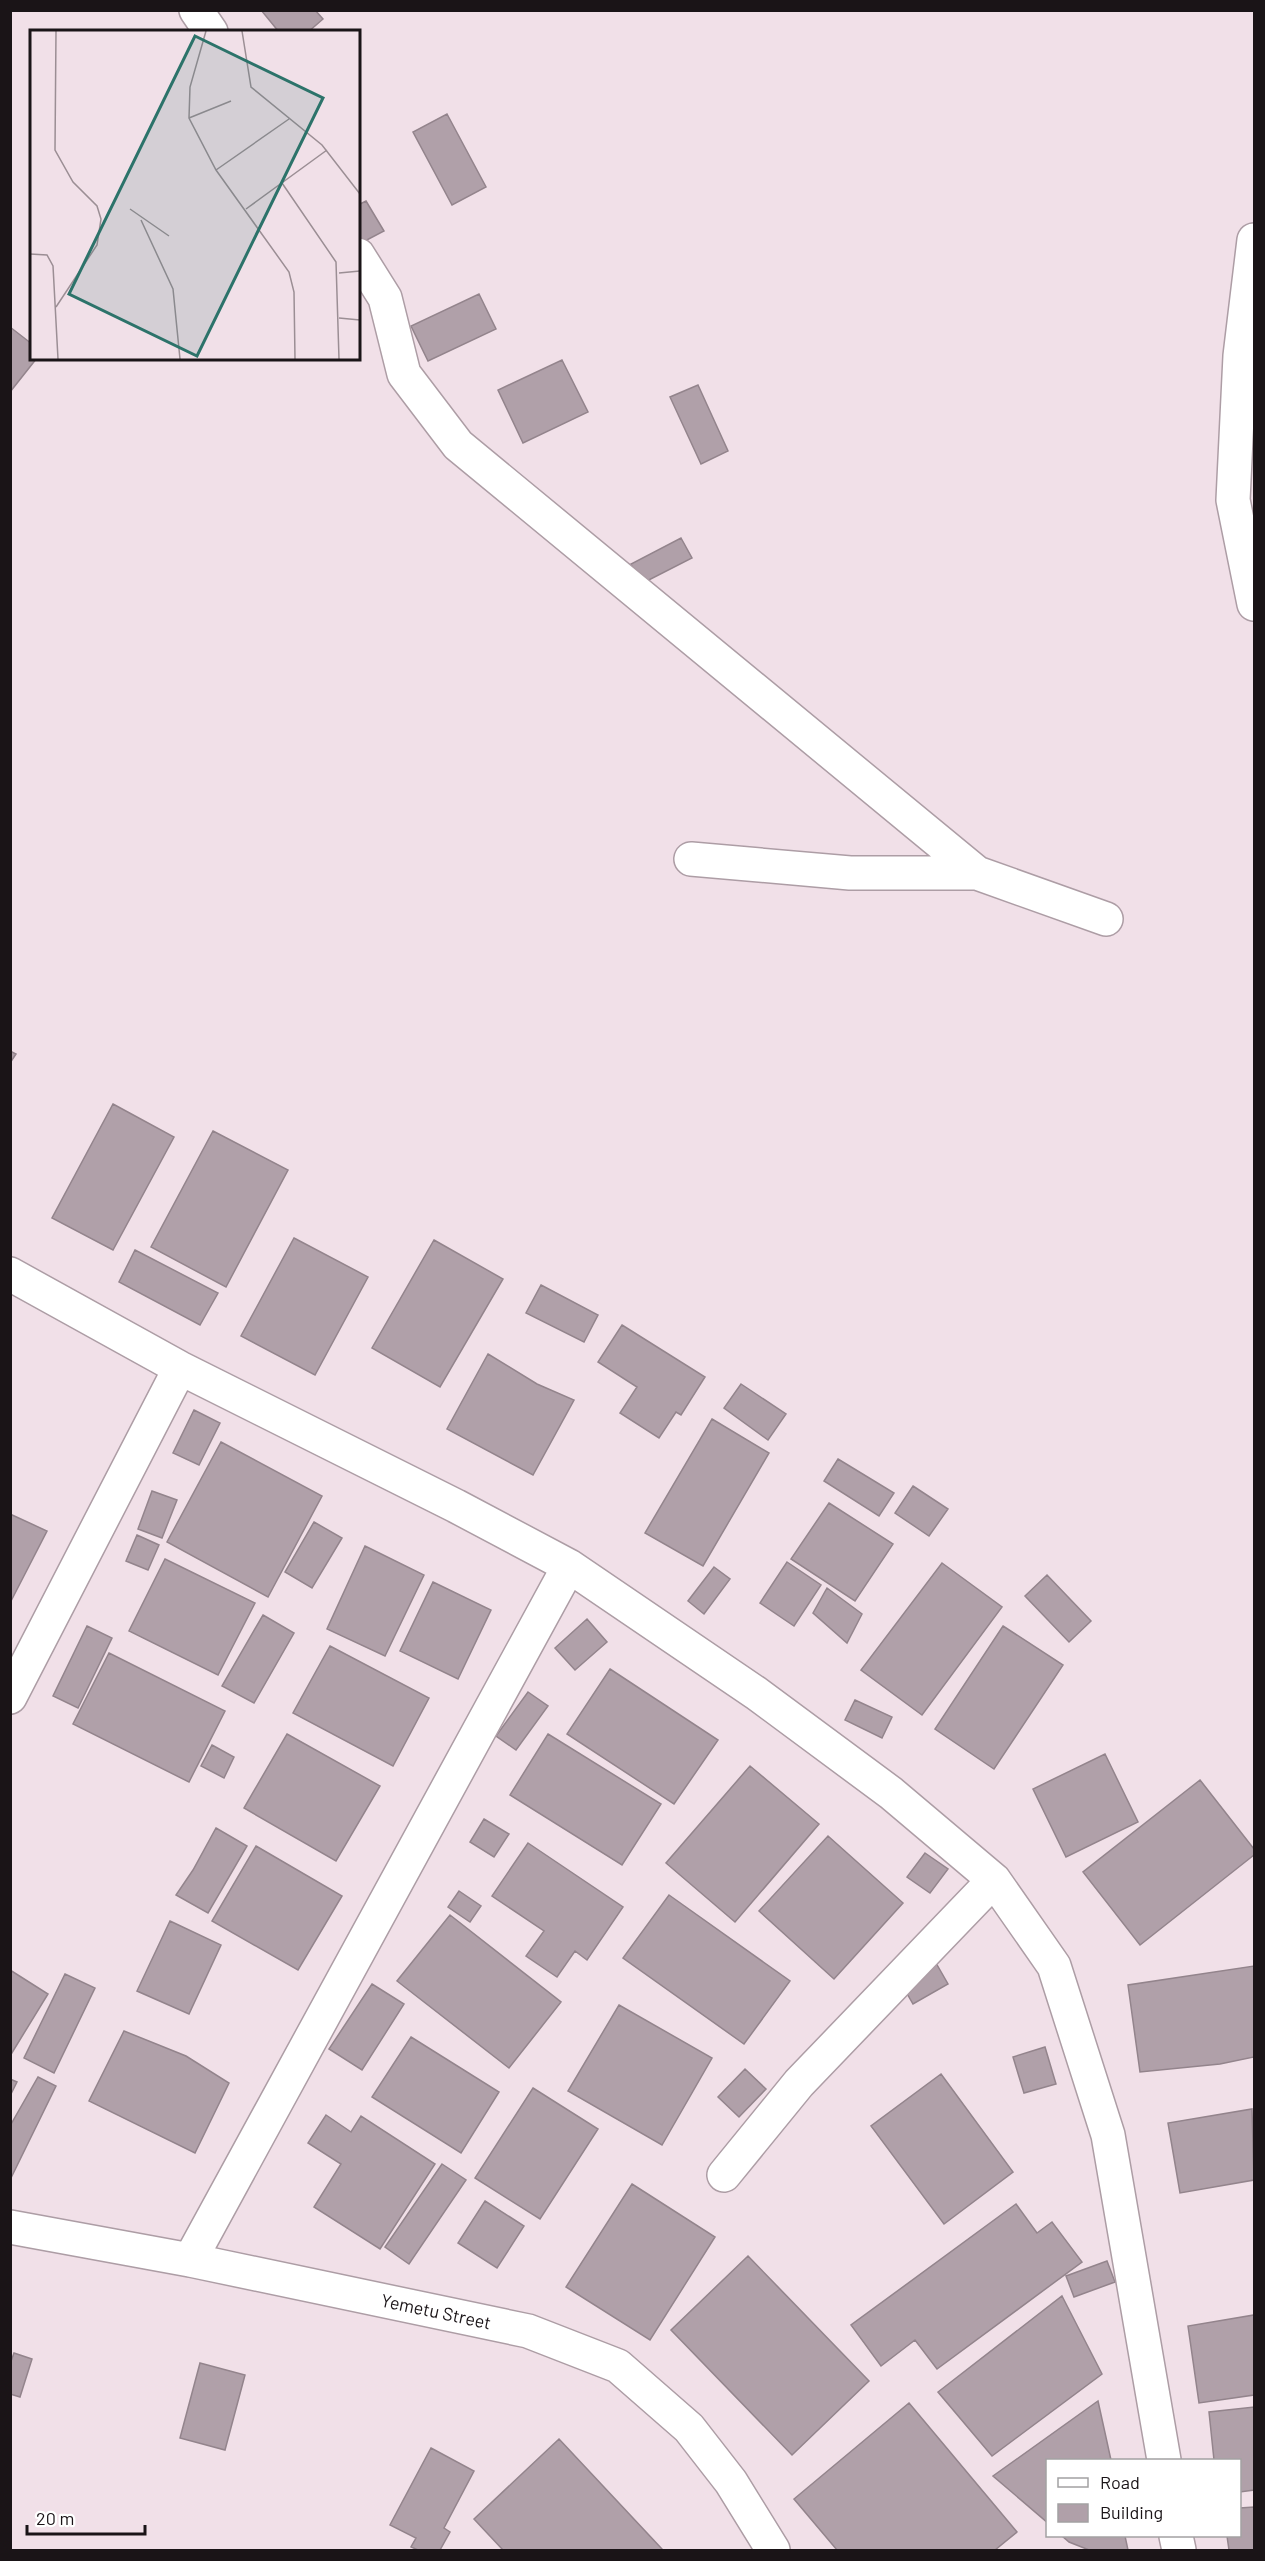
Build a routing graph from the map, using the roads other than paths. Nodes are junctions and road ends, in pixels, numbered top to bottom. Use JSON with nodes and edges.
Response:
{"nodes":[{"id":1,"x":196,"y":10,"type":"edge"},
{"id":2,"x":210,"y":30,"type":"edge"},
{"id":3,"x":1254,"y":240,"type":"edge"},
{"id":4,"x":360,"y":258,"type":"edge"},
{"id":5,"x":1254,"y":604,"type":"edge"},
{"id":6,"x":691,"y":859,"type":"dead end"},
{"id":7,"x":977,"y":873,"type":"junction"},
{"id":8,"x":1106,"y":919,"type":"dead end"},
{"id":9,"x":10,"y":1274,"type":"edge"},
{"id":10,"x":180,"y":1368,"type":"junction"},
{"id":11,"x":569,"y":1566,"type":"junction"},
{"id":12,"x":10,"y":1697,"type":"edge"},
{"id":13,"x":994,"y":1880,"type":"junction"},
{"id":14,"x":724,"y":2175,"type":"dead end"},
{"id":15,"x":10,"y":2227,"type":"edge"},
{"id":16,"x":190,"y":2260,"type":"junction"},
{"id":17,"x":1164,"y":2459,"type":"edge"},
{"id":18,"x":773,"y":2550,"type":"edge"}],
"edges":[{"from":1,"to":2,"type":"street"},
{"from":3,"to":5,"type":"street"},
{"from":4,"to":7,"type":"street"},
{"from":6,"to":7,"type":"street"},
{"from":7,"to":8,"type":"street"},
{"from":9,"to":10,"type":"street"},
{"from":10,"to":11,"type":"street"},
{"from":10,"to":12,"type":"street"},
{"from":11,"to":13,"type":"street"},
{"from":11,"to":16,"type":"street"},
{"from":13,"to":14,"type":"street"},
{"from":13,"to":17,"type":"street"},
{"from":15,"to":16,"type":"street","name":"Yemetu Street"},
{"from":16,"to":18,"type":"street","name":"Yemetu Street"}]}
